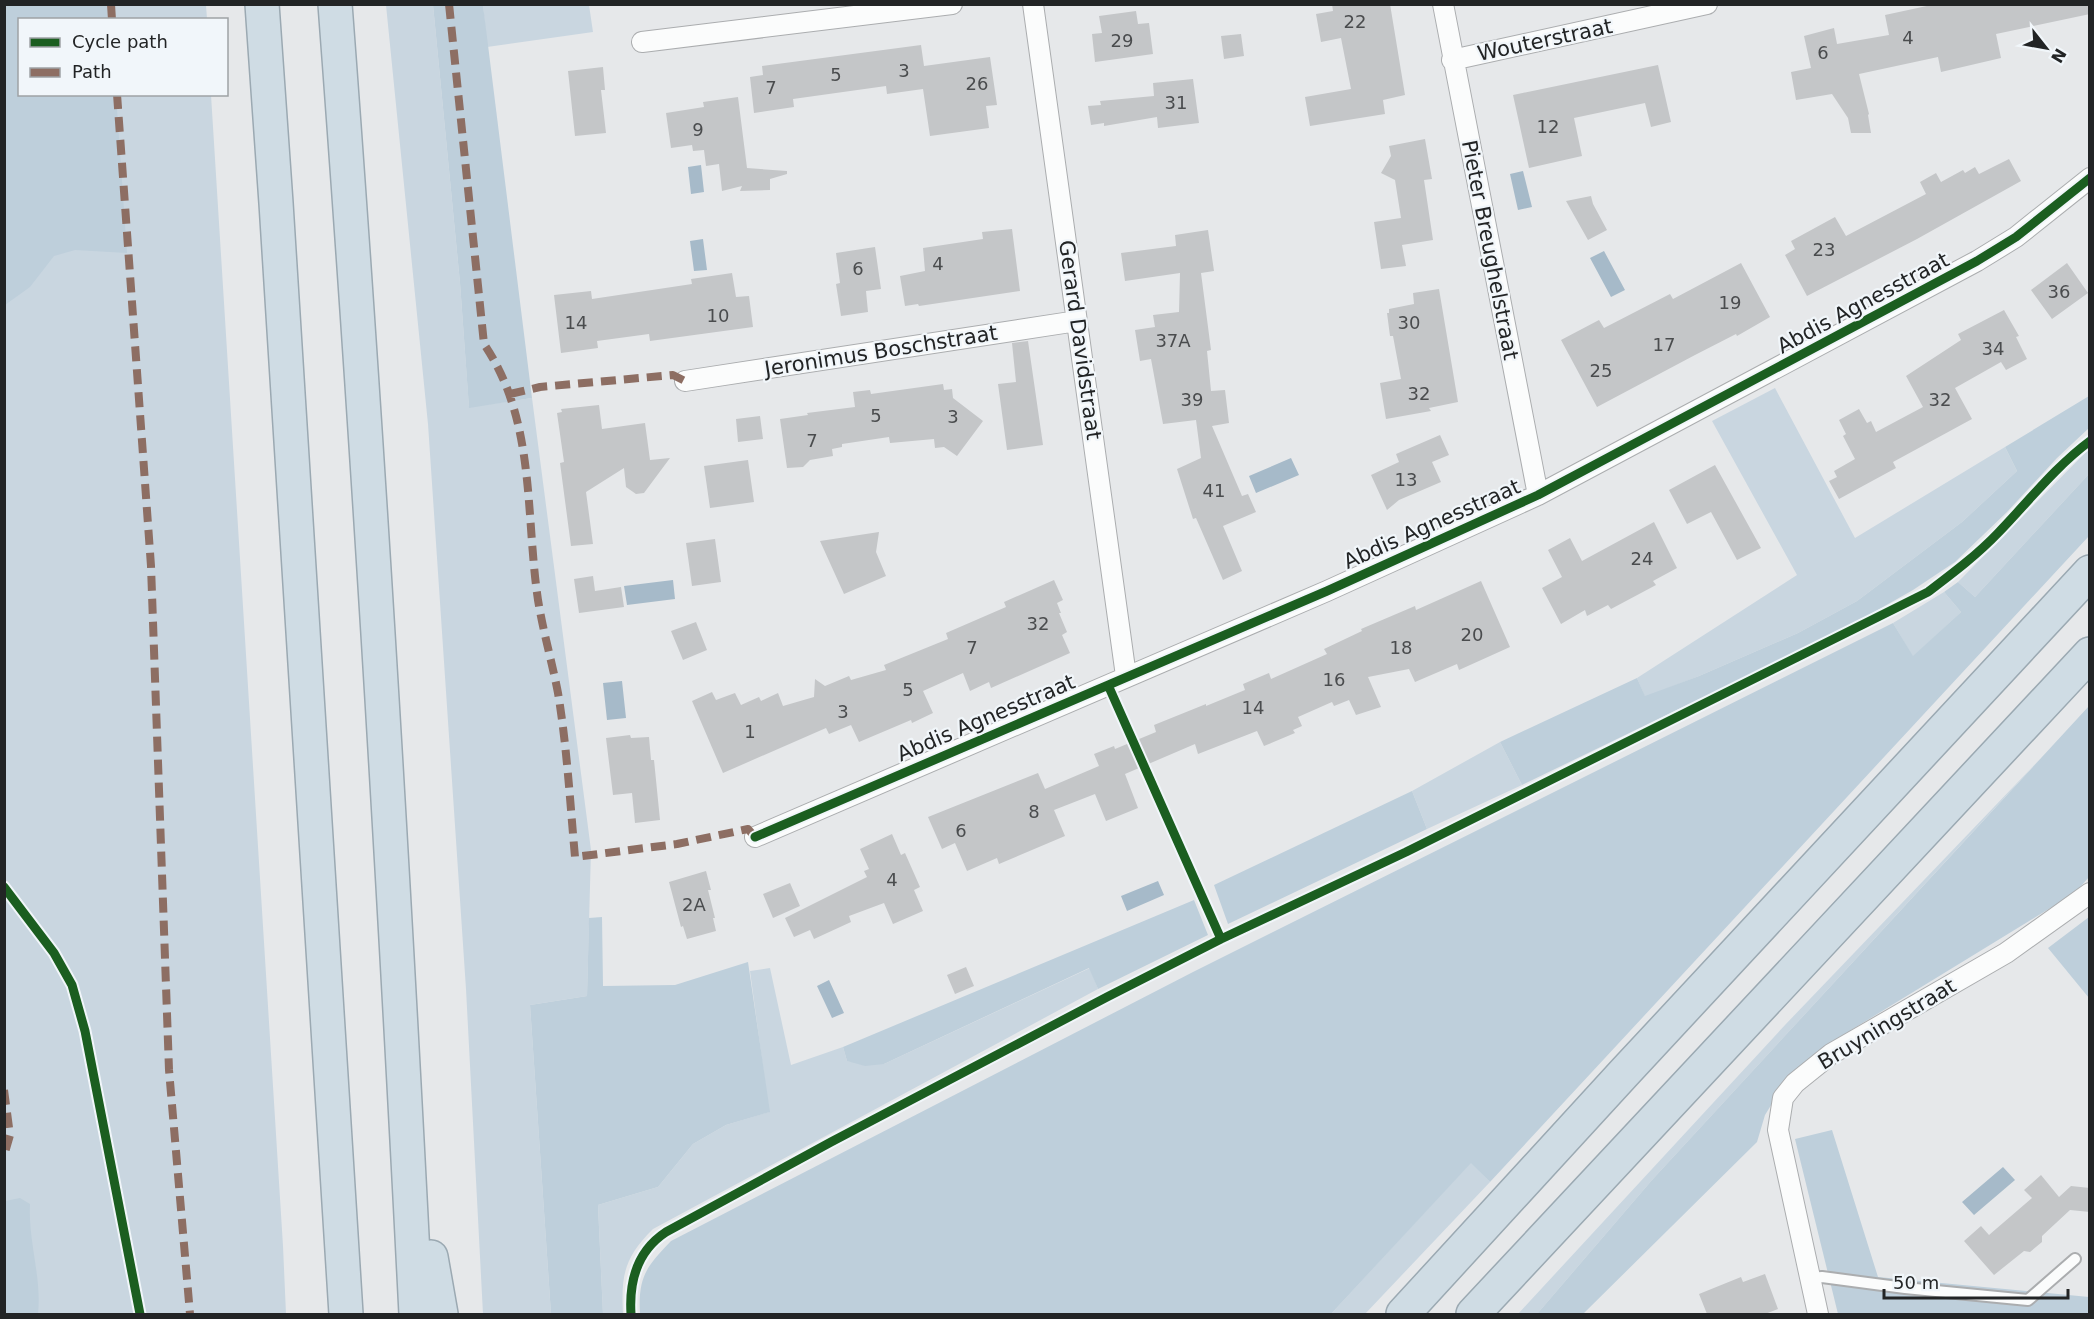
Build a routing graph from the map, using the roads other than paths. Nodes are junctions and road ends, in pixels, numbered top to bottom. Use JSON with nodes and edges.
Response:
{"nodes":[{"id":1,"x":262,"y":4,"type":"edge"},
{"id":2,"x":335,"y":4,"type":"edge"},
{"id":3,"x":952,"y":4,"type":"edge"},
{"id":4,"x":1032,"y":4,"type":"edge"},
{"id":5,"x":1443,"y":4,"type":"edge"},
{"id":6,"x":1707,"y":4,"type":"edge"},
{"id":7,"x":642,"y":42,"type":"dead end"},
{"id":8,"x":1452,"y":60,"type":"junction"},
{"id":9,"x":2090,"y":178,"type":"edge"},
{"id":10,"x":1077,"y":321,"type":"junction"},
{"id":11,"x":685,"y":381,"type":"dead end"},
{"id":12,"x":1538,"y":495,"type":"junction"},
{"id":13,"x":2090,"y":572,"type":"edge"},
{"id":14,"x":2090,"y":654,"type":"edge"},
{"id":15,"x":1126,"y":676,"type":"junction"},
{"id":16,"x":755,"y":837,"type":"dead end"},
{"id":17,"x":2090,"y":893,"type":"edge"},
{"id":18,"x":405,"y":1092,"type":"junction"},
{"id":19,"x":2075,"y":1259,"type":"dead end"},
{"id":20,"x":1810,"y":1278,"type":"junction"},
{"id":21,"x":346,"y":1314,"type":"edge"},
{"id":22,"x":416,"y":1314,"type":"edge"},
{"id":23,"x":441,"y":1314,"type":"edge"},
{"id":24,"x":1403,"y":1314,"type":"edge"},
{"id":25,"x":1473,"y":1314,"type":"edge"},
{"id":26,"x":1818,"y":1314,"type":"edge"}],
"edges":[{"from":1,"to":21,"type":"highway"},
{"from":2,"to":18,"type":"highway"},
{"from":3,"to":7,"type":"street"},
{"from":4,"to":10,"type":"street","name":"Gerard Davidstraat"},
{"from":5,"to":8,"type":"street","name":"Pieter Breughelstraat"},
{"from":6,"to":8,"type":"street","name":"Wouterstraat"},
{"from":8,"to":12,"type":"street","name":"Pieter Breughelstraat"},
{"from":9,"to":12,"type":"street","name":"Abdis Agnesstraat"},
{"from":10,"to":11,"type":"street","name":"Jeronimus Boschstraat"},
{"from":10,"to":15,"type":"street","name":"Gerard Davidstraat"},
{"from":12,"to":15,"type":"street","name":"Abdis Agnesstraat"},
{"from":13,"to":24,"type":"highway"},
{"from":14,"to":25,"type":"highway"},
{"from":15,"to":16,"type":"street","name":"Abdis Agnesstraat"},
{"from":17,"to":20,"type":"street","name":"Bruyningstraat"},
{"from":18,"to":22,"type":"highway"},
{"from":18,"to":23,"type":"highway"},
{"from":19,"to":20,"type":"lane"},
{"from":20,"to":26,"type":"street","name":"Bruyningstraat"}]}
